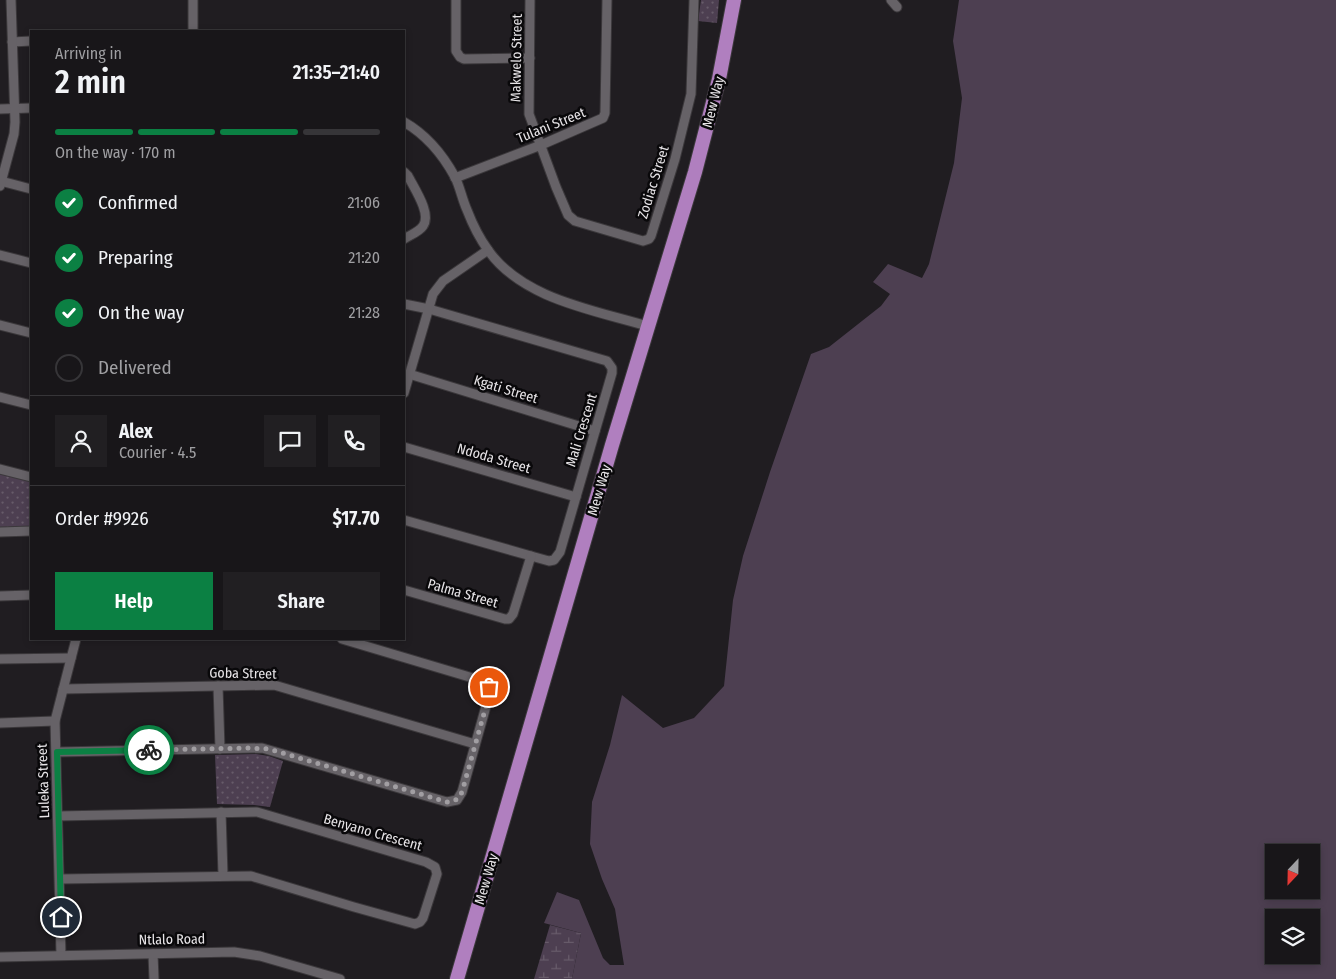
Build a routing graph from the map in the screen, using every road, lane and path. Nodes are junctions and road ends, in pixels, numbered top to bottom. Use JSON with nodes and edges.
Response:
{"nodes":[{"id":1,"x":11,"y":0,"type":"edge"},
{"id":2,"x":193,"y":0,"type":"edge"},
{"id":3,"x":456,"y":0,"type":"edge"},
{"id":4,"x":530,"y":0,"type":"edge"},
{"id":5,"x":607,"y":0,"type":"edge"},
{"id":6,"x":694,"y":0,"type":"edge"},
{"id":7,"x":734,"y":0,"type":"edge"},
{"id":8,"x":193,"y":30,"type":"edge"},
{"id":9,"x":30,"y":41,"type":"edge"},
{"id":10,"x":12,"y":42,"type":"junction"},
{"id":11,"x":530,"y":58,"type":"junction"},
{"id":12,"x":14,"y":108,"type":"junction"},
{"id":13,"x":30,"y":108,"type":"edge"},
{"id":14,"x":0,"y":109,"type":"edge"},
{"id":15,"x":405,"y":123,"type":"edge"},
{"id":16,"x":541,"y":145,"type":"junction"},
{"id":17,"x":405,"y":173,"type":"edge"},
{"id":18,"x":455,"y":178,"type":"junction"},
{"id":19,"x":1,"y":184,"type":"edge"},
{"id":20,"x":30,"y":189,"type":"edge"},
{"id":21,"x":405,"y":238,"type":"edge"},
{"id":22,"x":488,"y":250,"type":"junction"},
{"id":23,"x":0,"y":255,"type":"edge"},
{"id":24,"x":30,"y":263,"type":"edge"},
{"id":25,"x":405,"y":304,"type":"edge"},
{"id":26,"x":428,"y":309,"type":"junction"},
{"id":27,"x":0,"y":325,"type":"edge"},
{"id":28,"x":647,"y":326,"type":"junction"},
{"id":29,"x":30,"y":333,"type":"edge"},
{"id":30,"x":409,"y":374,"type":"junction"},
{"id":31,"x":405,"y":389,"type":"edge"},
{"id":32,"x":0,"y":397,"type":"edge"},
{"id":33,"x":30,"y":405,"type":"edge"},
{"id":34,"x":595,"y":431,"type":"junction"},
{"id":35,"x":405,"y":447,"type":"edge"},
{"id":36,"x":0,"y":469,"type":"edge"},
{"id":37,"x":30,"y":477,"type":"edge"},
{"id":38,"x":576,"y":497,"type":"junction"},
{"id":39,"x":405,"y":520,"type":"edge"},
{"id":40,"x":30,"y":531,"type":"edge"},
{"id":41,"x":0,"y":532,"type":"edge"},
{"id":42,"x":531,"y":556,"type":"junction"},
{"id":43,"x":405,"y":590,"type":"edge"},
{"id":44,"x":30,"y":595,"type":"edge"},
{"id":45,"x":0,"y":596,"type":"edge"},
{"id":46,"x":76,"y":640,"type":"edge"},
{"id":47,"x":345,"y":640,"type":"edge"},
{"id":48,"x":71,"y":658,"type":"junction"},
{"id":49,"x":0,"y":659,"type":"edge"},
{"id":50,"x":218,"y":686,"type":"junction"},
{"id":51,"x":63,"y":689,"type":"junction"},
{"id":52,"x":55,"y":721,"type":"junction"},
{"id":53,"x":0,"y":723,"type":"edge"},
{"id":54,"x":475,"y":744,"type":"junction"},
{"id":55,"x":220,"y":748,"type":"junction"},
{"id":56,"x":57,"y":752,"type":"junction"},
{"id":57,"x":221,"y":812,"type":"junction"},
{"id":58,"x":58,"y":816,"type":"junction"},
{"id":59,"x":223,"y":875,"type":"junction"},
{"id":60,"x":60,"y":879,"type":"junction"},
{"id":61,"x":61,"y":954,"type":"junction"},
{"id":62,"x":153,"y":954,"type":"junction"},
{"id":63,"x":0,"y":957,"type":"edge"},
{"id":64,"x":154,"y":979,"type":"edge"},
{"id":65,"x":340,"y":979,"type":"edge"},
{"id":66,"x":457,"y":979,"type":"edge"}],
"edges":[{"from":1,"to":10,"type":"street"},
{"from":2,"to":8,"type":"street"},
{"from":3,"to":11,"type":"street"},
{"from":4,"to":11,"type":"street","name":"Makwelo Street"},
{"from":5,"to":16,"type":"street","name":"Tulani Street"},
{"from":6,"to":16,"type":"street","name":"Zodiac Street"},
{"from":7,"to":28,"type":"main road","name":"Mew Way"},
{"from":9,"to":10,"type":"street"},
{"from":10,"to":12,"type":"street"},
{"from":11,"to":16,"type":"street","name":"Makwelo Street"},
{"from":12,"to":13,"type":"street"},
{"from":12,"to":14,"type":"street"},
{"from":12,"to":19,"type":"street"},
{"from":15,"to":18,"type":"street"},
{"from":16,"to":18,"type":"street","name":"Tulani Street"},
{"from":17,"to":21,"type":"street"},
{"from":18,"to":22,"type":"street"},
{"from":19,"to":20,"type":"street"},
{"from":22,"to":26,"type":"street"},
{"from":22,"to":28,"type":"street"},
{"from":23,"to":24,"type":"street"},
{"from":25,"to":26,"type":"street","name":"Mali Crescent"},
{"from":26,"to":30,"type":"street"},
{"from":26,"to":34,"type":"street","name":"Mali Crescent"},
{"from":27,"to":29,"type":"street"},
{"from":28,"to":66,"type":"main road","name":"Mew Way"},
{"from":30,"to":31,"type":"street"},
{"from":30,"to":34,"type":"street","name":"Kgati Street"},
{"from":32,"to":33,"type":"street"},
{"from":34,"to":38,"type":"street","name":"Mali Crescent"},
{"from":35,"to":38,"type":"street","name":"Ndoda Street"},
{"from":36,"to":37,"type":"street"},
{"from":38,"to":42,"type":"street","name":"Mali Crescent"},
{"from":39,"to":42,"type":"street","name":"Mali Crescent"},
{"from":40,"to":41,"type":"street"},
{"from":42,"to":43,"type":"street","name":"Palma Street"},
{"from":44,"to":45,"type":"street"},
{"from":46,"to":48,"type":"street","name":"Luleka Street"},
{"from":47,"to":54,"type":"street"},
{"from":48,"to":49,"type":"street"},
{"from":48,"to":51,"type":"street","name":"Luleka Street"},
{"from":50,"to":51,"type":"street","name":"Goba Street"},
{"from":50,"to":54,"type":"street","name":"Goba Street"},
{"from":50,"to":55,"type":"street"},
{"from":51,"to":52,"type":"street","name":"Luleka Street"},
{"from":52,"to":53,"type":"street"},
{"from":52,"to":56,"type":"street","name":"Luleka Street"},
{"from":54,"to":55,"type":"street"},
{"from":55,"to":56,"type":"street"},
{"from":56,"to":58,"type":"street","name":"Luleka Street"},
{"from":57,"to":58,"type":"street","name":"Benyano Crescent"},
{"from":57,"to":59,"type":"street"},
{"from":57,"to":59,"type":"street","name":"Benyano Crescent"},
{"from":58,"to":60,"type":"street","name":"Luleka Street"},
{"from":59,"to":60,"type":"street","name":"Benyano Crescent"},
{"from":60,"to":61,"type":"street","name":"Luleka Street"},
{"from":61,"to":62,"type":"street","name":"Ntlalo Road"},
{"from":61,"to":63,"type":"street","name":"Ntlalo Road"},
{"from":62,"to":64,"type":"street"},
{"from":62,"to":65,"type":"street","name":"Ntlalo Road"}]}
